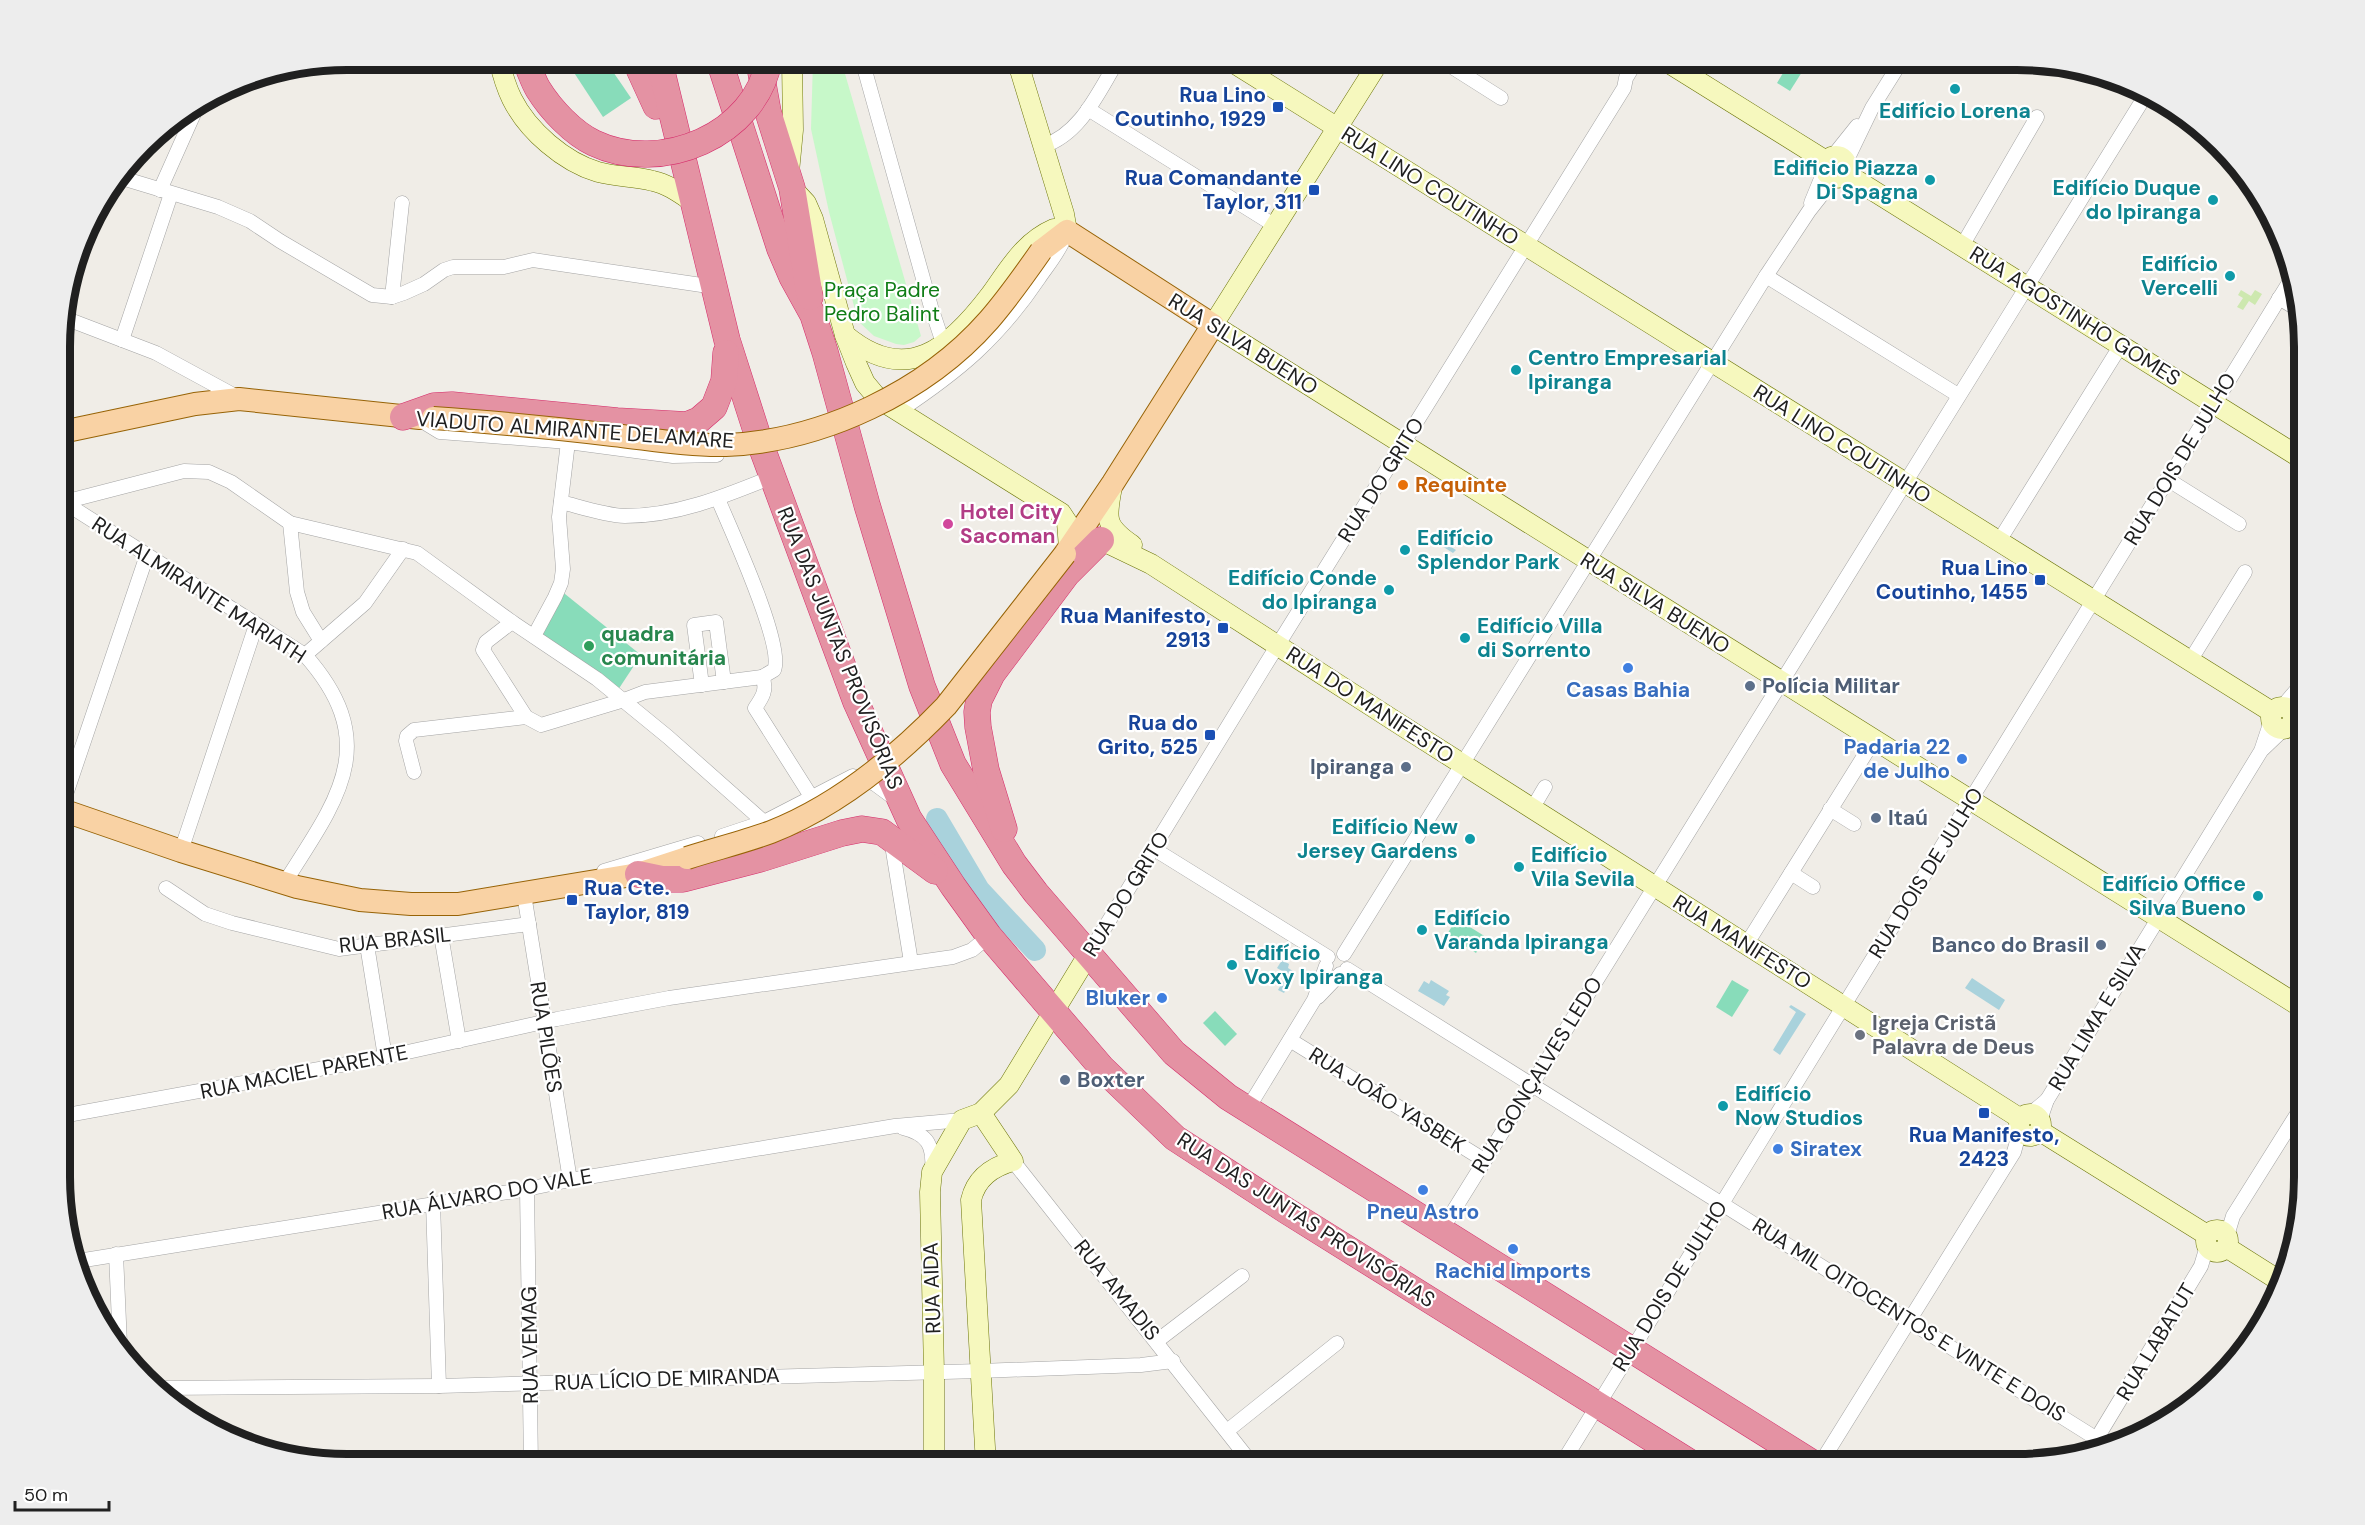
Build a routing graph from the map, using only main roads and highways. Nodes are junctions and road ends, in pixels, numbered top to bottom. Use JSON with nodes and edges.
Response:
{"nodes":[{"id":1,"x":502,"y":70,"type":"edge"},
{"id":2,"x":529,"y":70,"type":"edge"},
{"id":3,"x":639,"y":70,"type":"edge"},
{"id":4,"x":661,"y":70,"type":"edge"},
{"id":5,"x":722,"y":70,"type":"edge"},
{"id":6,"x":761,"y":70,"type":"edge"},
{"id":7,"x":766,"y":70,"type":"edge"},
{"id":8,"x":792,"y":70,"type":"edge"},
{"id":9,"x":1020,"y":70,"type":"edge"},
{"id":10,"x":1245,"y":70,"type":"edge"},
{"id":11,"x":1374,"y":70,"type":"edge"},
{"id":12,"x":1680,"y":70,"type":"edge"},
{"id":13,"x":1338,"y":128,"type":"junction"},
{"id":14,"x":686,"y":178,"type":"junction"},
{"id":15,"x":790,"y":181,"type":"junction"},
{"id":16,"x":693,"y":202,"type":"junction"},
{"id":17,"x":1067,"y":231,"type":"junction"},
{"id":18,"x":813,"y":315,"type":"junction"},
{"id":19,"x":1213,"y":325,"type":"junction"},
{"id":20,"x":845,"y":335,"type":"junction"},
{"id":21,"x":727,"y":340,"type":"junction"},
{"id":22,"x":417,"y":418,"type":"junction"},
{"id":23,"x":70,"y":430,"type":"edge"},
{"id":24,"x":2294,"y":454,"type":"edge"},
{"id":25,"x":1113,"y":483,"type":"junction"},
{"id":26,"x":1101,"y":540,"type":"junction"},
{"id":27,"x":1067,"y":551,"type":"junction"},
{"id":28,"x":1151,"y":564,"type":"junction"},
{"id":29,"x":2285,"y":720,"type":"edge"},
{"id":30,"x":1463,"y":765,"type":"joint"},
{"id":31,"x":70,"y":811,"type":"edge"},
{"id":32,"x":1014,"y":864,"type":"junction"},
{"id":33,"x":638,"y":874,"type":"junction"},
{"id":34,"x":953,"y":886,"type":"junction"},
{"id":35,"x":1085,"y":962,"type":"junction"},
{"id":36,"x":1060,"y":1003,"type":"junction"},
{"id":37,"x":2294,"y":1003,"type":"edge"},
{"id":38,"x":981,"y":1113,"type":"junction"},
{"id":39,"x":962,"y":1120,"type":"joint"},
{"id":40,"x":1013,"y":1161,"type":"joint"},
{"id":41,"x":2275,"y":1278,"type":"edge"},
{"id":42,"x":934,"y":1454,"type":"edge"},
{"id":43,"x":985,"y":1454,"type":"edge"},
{"id":44,"x":1680,"y":1454,"type":"edge"},
{"id":45,"x":1797,"y":1454,"type":"edge"}],
"edges":[{"from":1,"to":16,"type":"main road"},
{"from":2,"to":7,"type":"highway","bridge":true},
{"from":3,"to":14,"type":"highway"},
{"from":4,"to":14,"type":"highway"},
{"from":5,"to":18,"type":"highway"},
{"from":6,"to":15,"type":"highway"},
{"from":8,"to":15,"type":"main road"},
{"from":9,"to":17,"type":"main road"},
{"from":10,"to":13,"type":"main road","name":"RUA LINO COUTINHO"},
{"from":11,"to":13,"type":"main road"},
{"from":12,"to":24,"type":"main road","name":"RUA AGOSTINHO GOMES"},
{"from":13,"to":19,"type":"main road"},
{"from":13,"to":29,"type":"main road","name":"RUA LINO COUTINHO"},
{"from":14,"to":16,"type":"highway","name":"RUA DAS JUNTAS PROVISÓRIAS"},
{"from":15,"to":18,"type":"highway"},
{"from":15,"to":20,"type":"main road"},
{"from":16,"to":21,"type":"highway","name":"RUA DAS JUNTAS PROVISÓRIAS"},
{"from":17,"to":19,"type":"main road","name":"RUA SILVA BUENO"},
{"from":17,"to":20,"type":"main road"},
{"from":17,"to":22,"type":"main road","name":"VIADUTO ALMIRANTE DELAMARE","bridge":true},
{"from":18,"to":32,"type":"highway"},
{"from":19,"to":25,"type":"main road"},
{"from":19,"to":37,"type":"main road","name":"RUA SILVA BUENO"},
{"from":20,"to":27,"type":"main road"},
{"from":21,"to":22,"type":"highway"},
{"from":21,"to":34,"type":"highway","name":"RUA DAS JUNTAS PROVISÓRIAS"},
{"from":22,"to":23,"type":"main road","name":"VIADUTO ALMIRANTE DELAMARE"},
{"from":25,"to":27,"type":"main road"},
{"from":25,"to":28,"type":"main road"},
{"from":26,"to":27,"type":"main road"},
{"from":26,"to":28,"type":"main road"},
{"from":26,"to":32,"type":"highway"},
{"from":27,"to":33,"type":"main road","bridge":true},
{"from":28,"to":30,"type":"main road","name":"RUA DO MANIFESTO"},
{"from":30,"to":41,"type":"main road","name":"RUA MANIFESTO"},
{"from":31,"to":33,"type":"main road"},
{"from":32,"to":35,"type":"highway"},
{"from":33,"to":34,"type":"highway"},
{"from":34,"to":36,"type":"highway","name":"RUA DAS JUNTAS PROVISÓRIAS"},
{"from":35,"to":36,"type":"main road","name":"RUA DO GRITO"},
{"from":35,"to":45,"type":"highway"},
{"from":36,"to":38,"type":"main road","name":"RUA DO GRITO"},
{"from":36,"to":44,"type":"highway","name":"RUA DAS JUNTAS PROVISÓRIAS"},
{"from":38,"to":39,"type":"main road","name":"RUA ÁLVARO DO VALE"},
{"from":38,"to":40,"type":"main road","name":"RUA AMADIS"},
{"from":39,"to":42,"type":"main road","name":"RUA AIDA"},
{"from":40,"to":43,"type":"main road","name":"RUA AIDA"}]}
